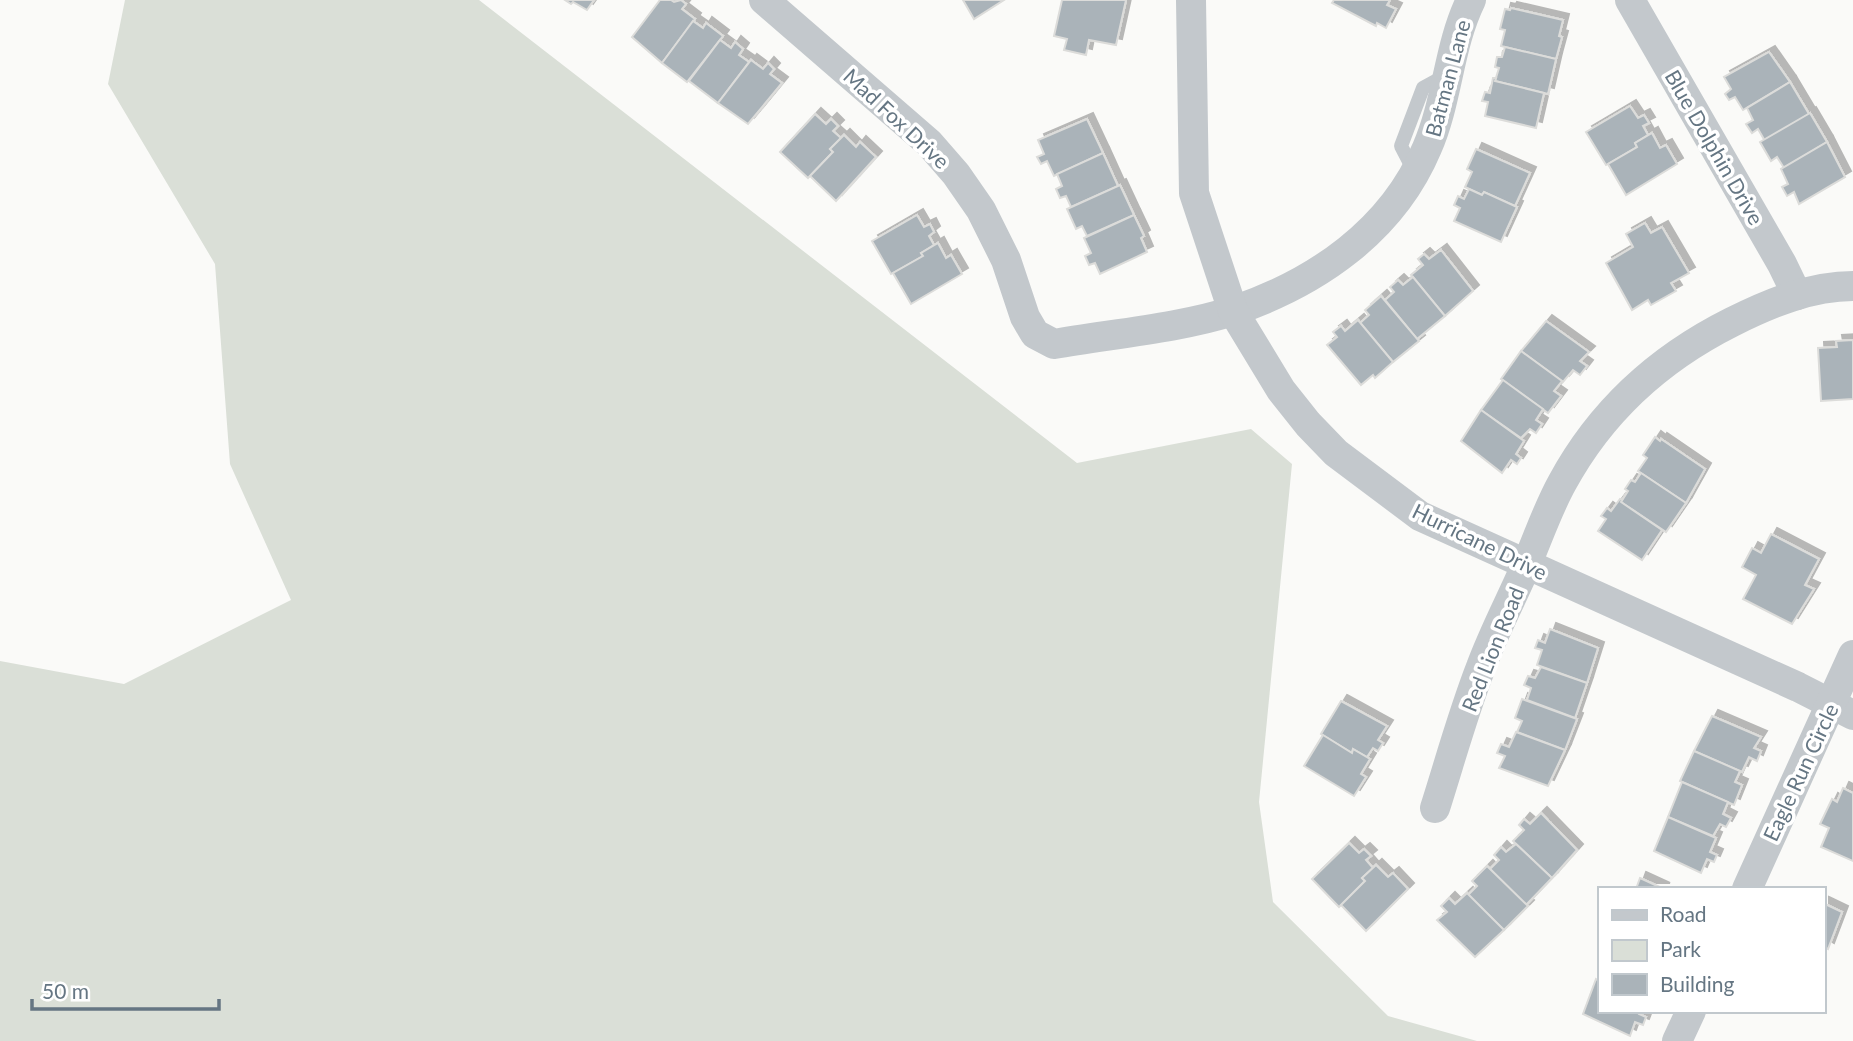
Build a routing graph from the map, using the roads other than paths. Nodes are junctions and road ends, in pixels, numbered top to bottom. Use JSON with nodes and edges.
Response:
{"nodes":[{"id":1,"x":764,"y":0,"type":"edge"},
{"id":2,"x":1191,"y":0,"type":"edge"},
{"id":3,"x":1471,"y":0,"type":"edge"},
{"id":4,"x":1630,"y":0,"type":"edge"},
{"id":5,"x":1853,"y":286,"type":"edge"},
{"id":6,"x":1797,"y":295,"type":"junction"},
{"id":7,"x":1233,"y":311,"type":"junction"},
{"id":8,"x":1035,"y":334,"type":"joint"},
{"id":9,"x":1527,"y":564,"type":"junction"},
{"id":10,"x":1853,"y":655,"type":"edge"},
{"id":11,"x":1842,"y":709,"type":"edge"},
{"id":12,"x":1435,"y":808,"type":"dead end"},
{"id":13,"x":1748,"y":887,"type":"edge"},
{"id":14,"x":1690,"y":1013,"type":"edge"},
{"id":15,"x":1677,"y":1041,"type":"edge"}],
"edges":[{"from":1,"to":8,"type":"street","name":"Mad Fox Drive"},
{"from":2,"to":7,"type":"street","name":"Hurricane Drive"},
{"from":3,"to":7,"type":"street","name":"Batman Lane"},
{"from":4,"to":6,"type":"street","name":"Blue Dolphin Drive"},
{"from":5,"to":6,"type":"street","name":"Red Lion Road"},
{"from":6,"to":9,"type":"street","name":"Red Lion Road"},
{"from":7,"to":8,"type":"street","name":"Batman Lane"},
{"from":7,"to":9,"type":"street","name":"Hurricane Drive"},
{"from":9,"to":11,"type":"street","name":"Hurricane Drive"},
{"from":9,"to":12,"type":"street","name":"Red Lion Road"},
{"from":10,"to":11,"type":"street","name":"Eagle Run Circle"},
{"from":11,"to":13,"type":"street","name":"Eagle Run Circle"},
{"from":14,"to":15,"type":"street"}]}
